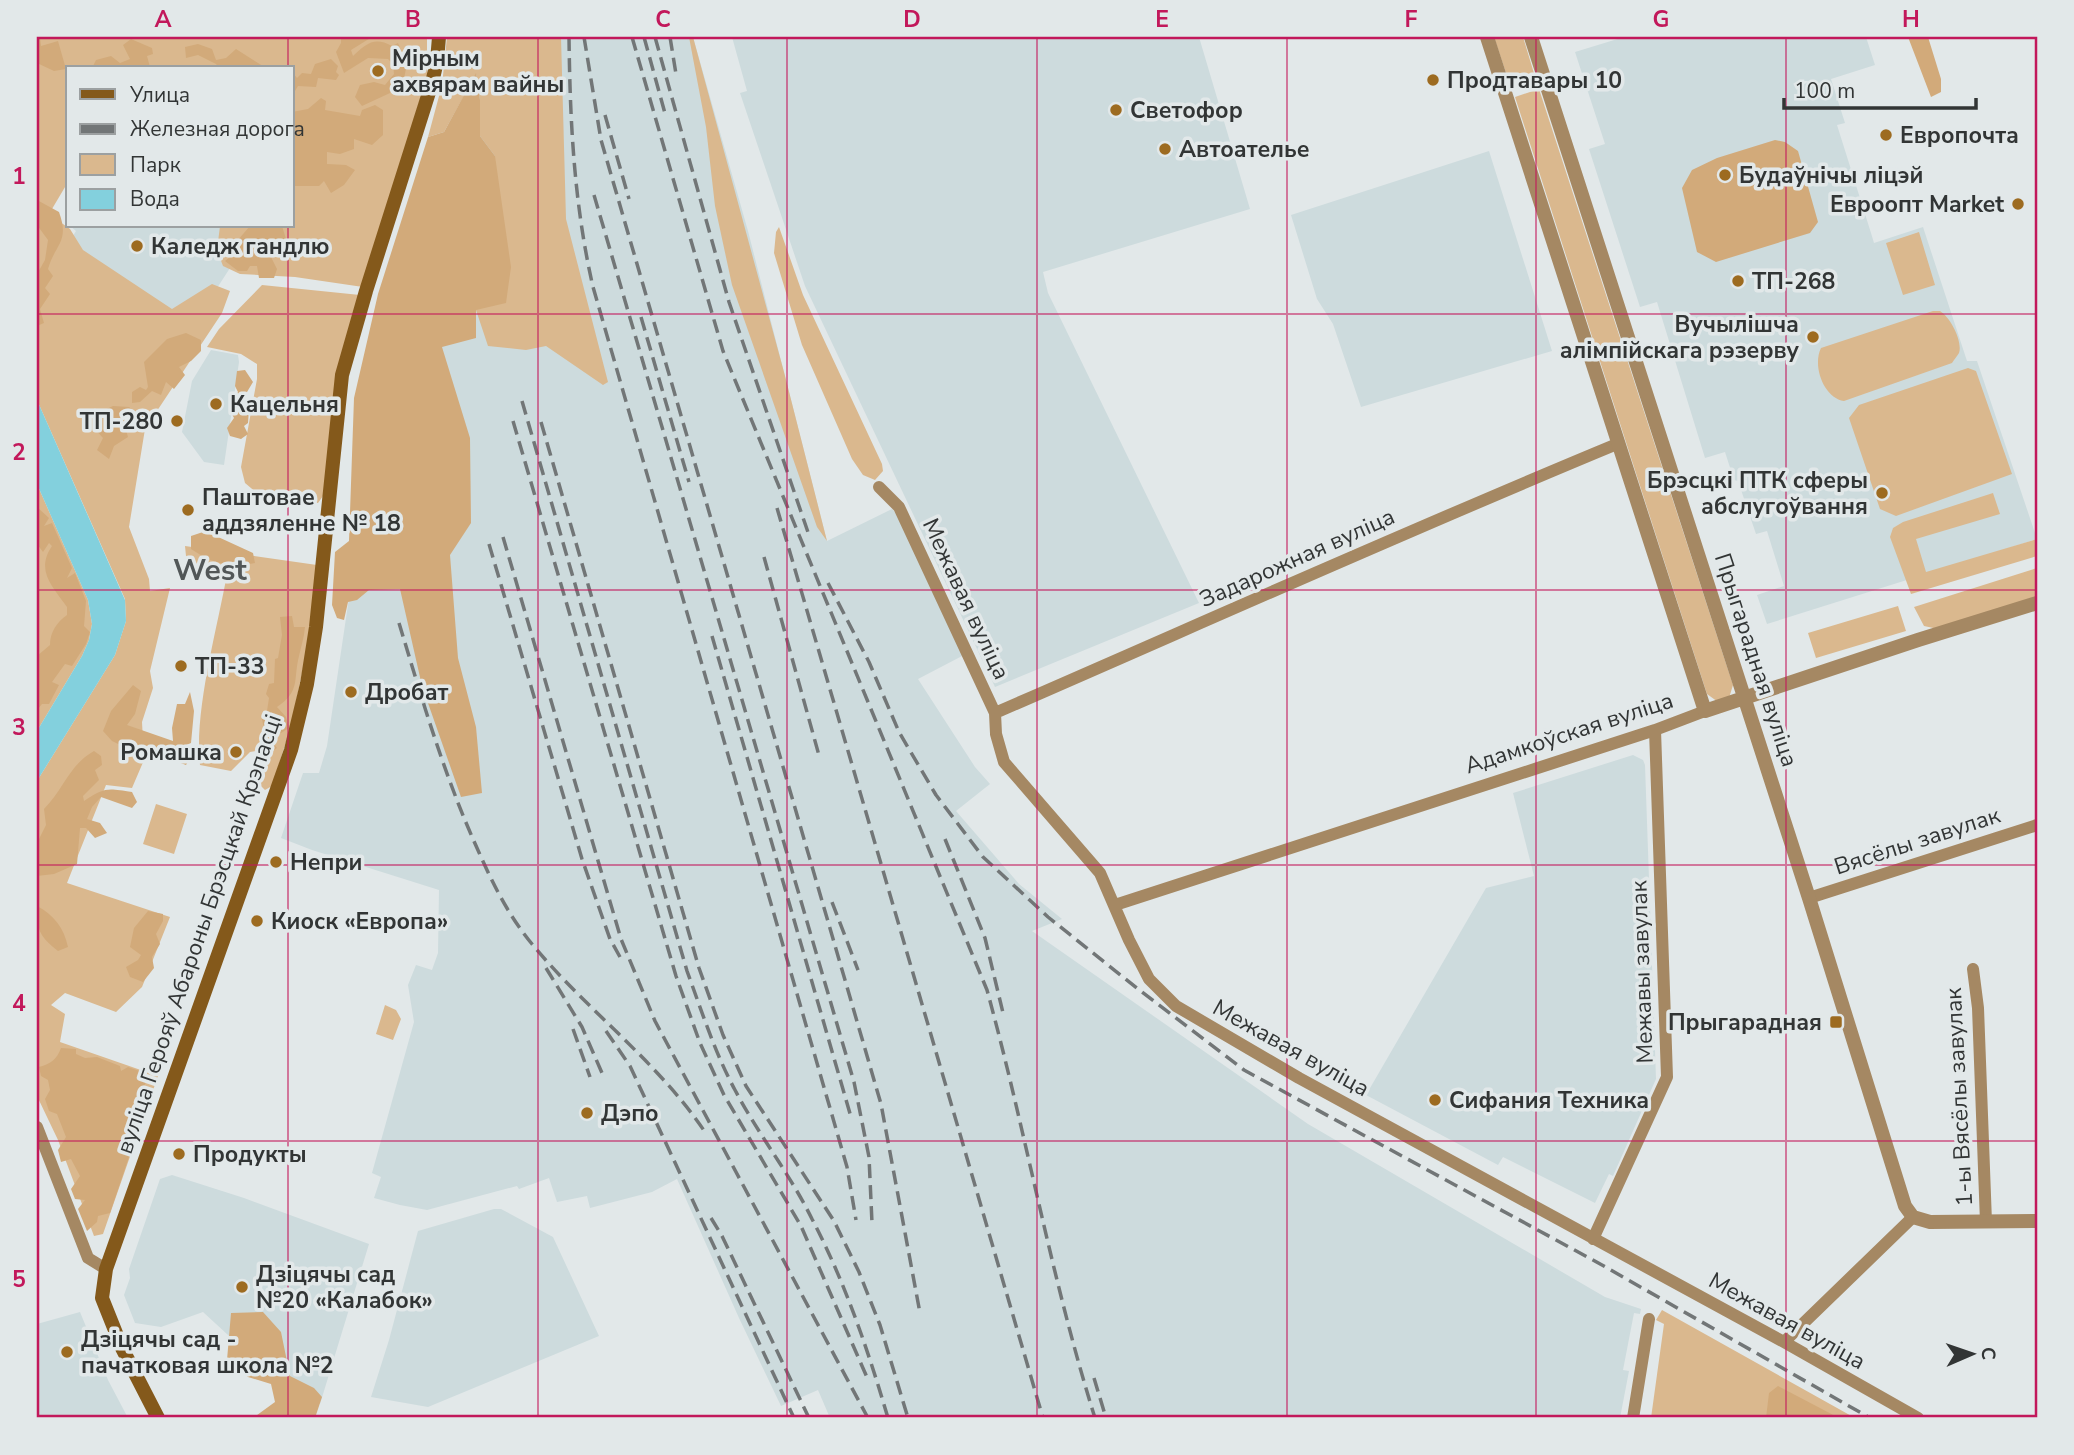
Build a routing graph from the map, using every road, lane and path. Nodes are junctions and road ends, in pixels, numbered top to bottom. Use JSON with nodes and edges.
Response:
{"nodes":[{"id":1,"x":439,"y":37,"type":"edge"},
{"id":2,"x":1487,"y":37,"type":"edge"},
{"id":3,"x":1531,"y":37,"type":"edge"},
{"id":4,"x":1617,"y":444,"type":"junction"},
{"id":5,"x":879,"y":487,"type":"dead end"},
{"id":6,"x":2037,"y":603,"type":"edge"},
{"id":7,"x":1745,"y":699,"type":"junction"},
{"id":8,"x":1705,"y":712,"type":"junction"},
{"id":9,"x":995,"y":713,"type":"junction"},
{"id":10,"x":1655,"y":730,"type":"junction"},
{"id":11,"x":2037,"y":825,"type":"edge"},
{"id":12,"x":1809,"y":898,"type":"junction"},
{"id":13,"x":1115,"y":905,"type":"junction"},
{"id":14,"x":1973,"y":969,"type":"dead end"},
{"id":15,"x":37,"y":1127,"type":"edge"},
{"id":16,"x":1913,"y":1217,"type":"junction"},
{"id":17,"x":2037,"y":1221,"type":"edge"},
{"id":18,"x":1986,"y":1222,"type":"junction"},
{"id":19,"x":1593,"y":1239,"type":"junction"},
{"id":20,"x":106,"y":1269,"type":"junction"},
{"id":21,"x":1648,"y":1319,"type":"dead end"},
{"id":22,"x":1784,"y":1342,"type":"junction"},
{"id":23,"x":158,"y":1418,"type":"edge"},
{"id":24,"x":1633,"y":1418,"type":"edge"},
{"id":25,"x":1918,"y":1418,"type":"edge"}],
"edges":[{"from":1,"to":20,"type":"main road","name":"вуліца Герояў Абароны Брэсцкай Крэпасці"},
{"from":2,"to":4,"type":"street"},
{"from":3,"to":7,"type":"street","name":"Прыгарадная вуліца"},
{"from":4,"to":8,"type":"street"},
{"from":4,"to":9,"type":"street","name":"Задарожная вуліца"},
{"from":5,"to":9,"type":"street","name":"Межавая вуліца"},
{"from":6,"to":7,"type":"street","name":"Адамкоўская вуліца"},
{"from":7,"to":8,"type":"street","name":"Адамкоўская вуліца"},
{"from":7,"to":12,"type":"street","name":"Прыгарадная вуліца"},
{"from":8,"to":10,"type":"street","name":"Адамкоўская вуліца"},
{"from":9,"to":13,"type":"street","name":"Межавая вуліца"},
{"from":10,"to":13,"type":"street","name":"Адамкоўская вуліца"},
{"from":10,"to":19,"type":"street","name":"Межавы завулак"},
{"from":11,"to":12,"type":"street","name":"Вясёлы завулак"},
{"from":12,"to":16,"type":"street","name":"Прыгарадная вуліца"},
{"from":13,"to":19,"type":"street","name":"Межавая вуліца"},
{"from":14,"to":18,"type":"street","name":"1-ы Вясёлы завулак"},
{"from":15,"to":20,"type":"street"},
{"from":16,"to":18,"type":"street"},
{"from":16,"to":22,"type":"street"},
{"from":17,"to":18,"type":"street"},
{"from":19,"to":22,"type":"street","name":"Межавая вуліца"},
{"from":20,"to":23,"type":"main road","name":"вуліца Герояў Абароны Брэсцкай Крэпасці"},
{"from":21,"to":24,"type":"street"},
{"from":22,"to":25,"type":"street","name":"Межавая вуліца"}]}
